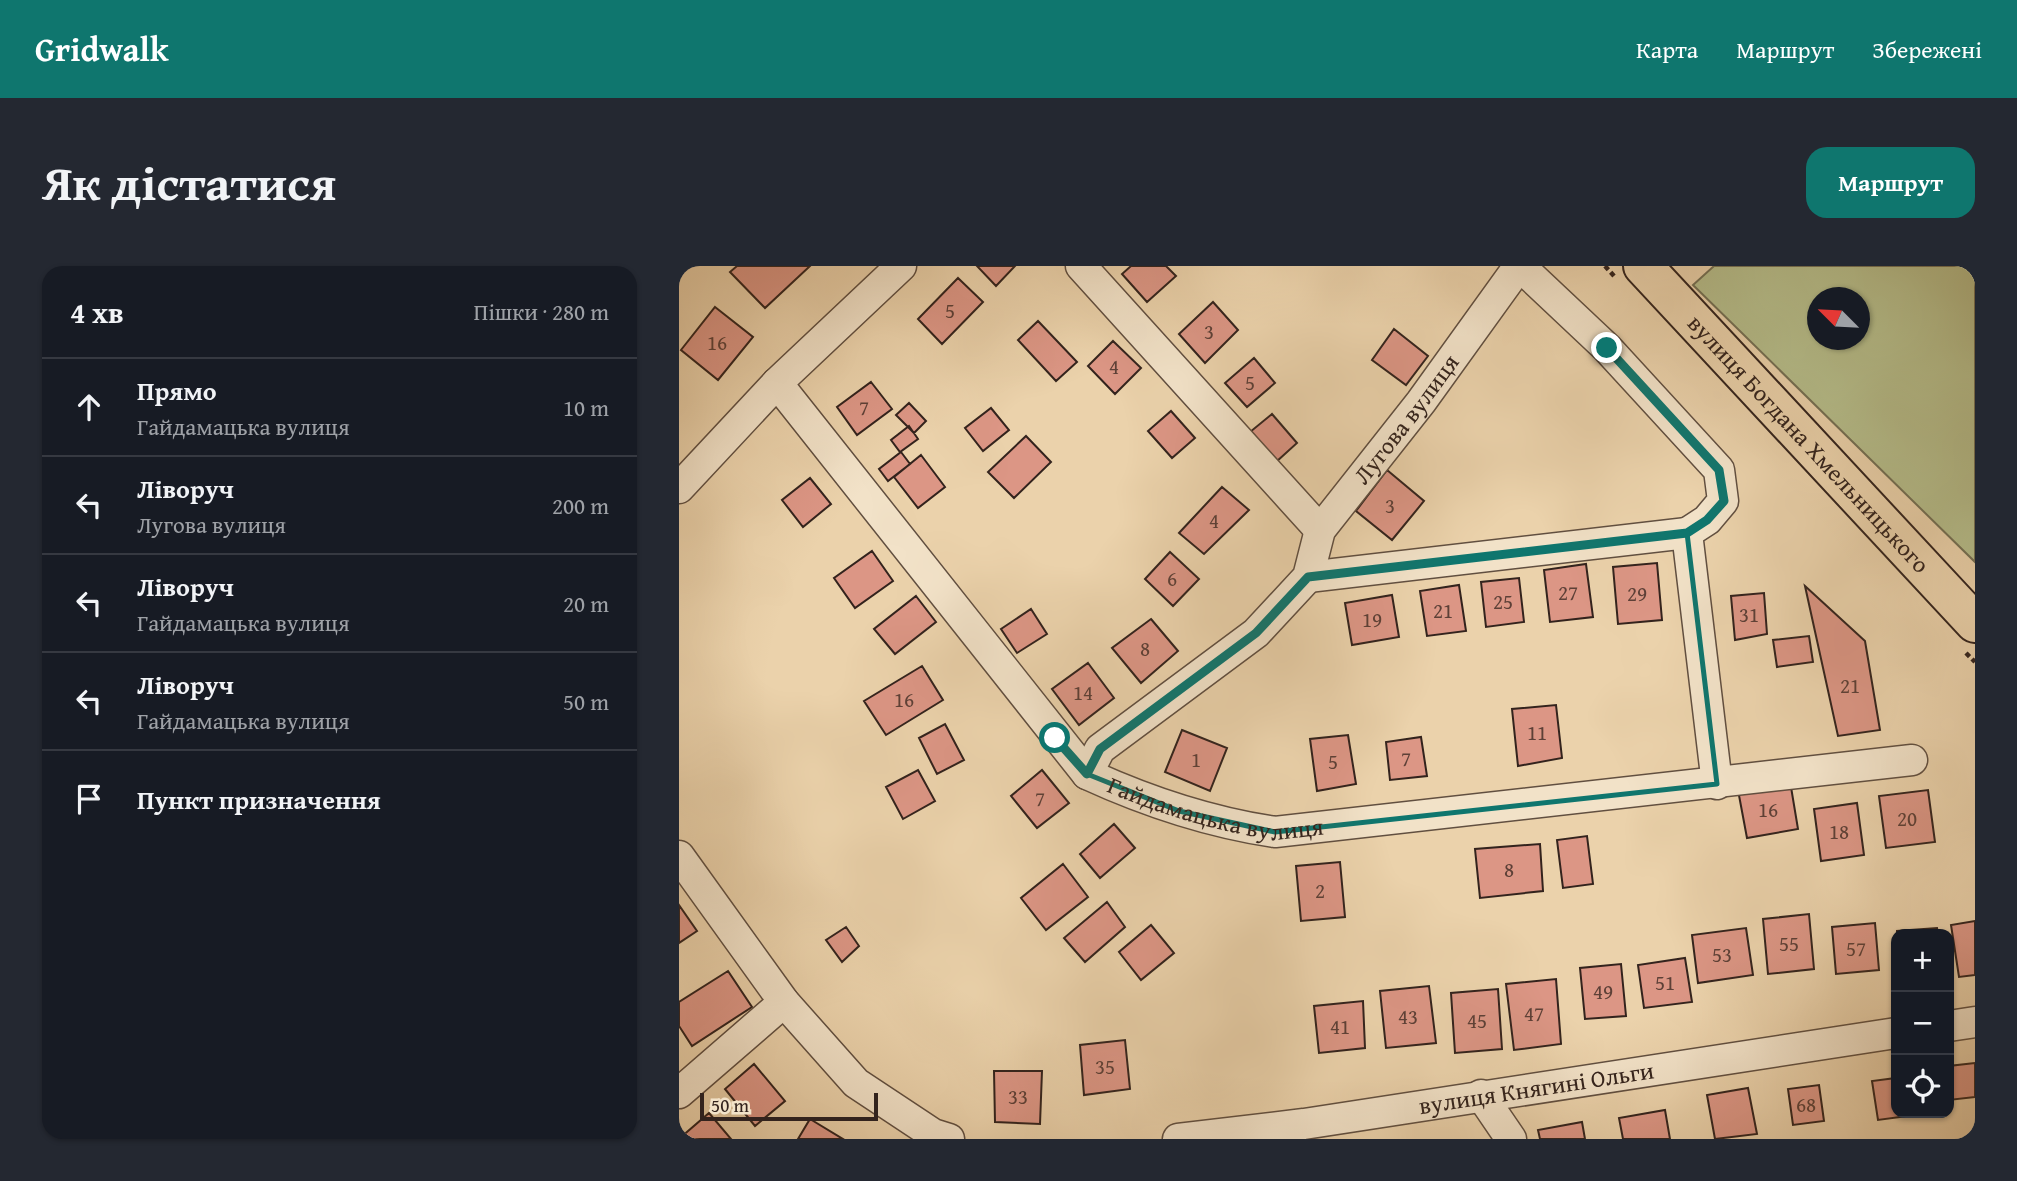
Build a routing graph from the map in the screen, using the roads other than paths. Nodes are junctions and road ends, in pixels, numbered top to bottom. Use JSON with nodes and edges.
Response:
{"nodes":[{"id":1,"x":901,"y":266,"type":"edge"},
{"id":2,"x":1081,"y":266,"type":"edge"},
{"id":3,"x":1520,"y":266,"type":"edge"},
{"id":4,"x":1654,"y":270,"type":"edge"},
{"id":5,"x":777,"y":383,"type":"junction"},
{"id":6,"x":679,"y":488,"type":"edge"},
{"id":7,"x":1320,"y":530,"type":"junction"},
{"id":8,"x":1687,"y":533,"type":"junction"},
{"id":9,"x":1308,"y":577,"type":"junction"},
{"id":10,"x":1975,"y":623,"type":"edge"},
{"id":11,"x":1912,"y":760,"type":"dead end"},
{"id":12,"x":1087,"y":774,"type":"junction"},
{"id":13,"x":1717,"y":784,"type":"junction"},
{"id":14,"x":679,"y":856,"type":"edge"},
{"id":15,"x":784,"y":1002,"type":"junction"},
{"id":16,"x":1975,"y":1022,"type":"edge"},
{"id":17,"x":1954,"y":1025,"type":"edge"},
{"id":18,"x":1891,"y":1034,"type":"edge"},
{"id":19,"x":679,"y":1093,"type":"edge"},
{"id":20,"x":1481,"y":1095,"type":"junction"},
{"id":21,"x":1302,"y":1131,"type":"edge"},
{"id":22,"x":949,"y":1139,"type":"edge"},
{"id":23,"x":1178,"y":1139,"type":"edge"},
{"id":24,"x":1511,"y":1139,"type":"edge"}],
"edges":[{"from":1,"to":5,"type":"street"},
{"from":2,"to":7,"type":"street"},
{"from":3,"to":7,"type":"street","name":"Лугова вулиця"},
{"from":3,"to":8,"type":"street"},
{"from":4,"to":10,"type":"main road","name":"вулиця Богдана Хмельницького"},
{"from":5,"to":6,"type":"street"},
{"from":5,"to":12,"type":"street","name":"Гайдамацька вулиця"},
{"from":7,"to":9,"type":"street","name":"Лугова вулиця"},
{"from":8,"to":9,"type":"street"},
{"from":8,"to":13,"type":"street"},
{"from":9,"to":12,"type":"street","name":"Лугова вулиця"},
{"from":11,"to":13,"type":"street","name":"Гайдамацька вулиця"},
{"from":12,"to":13,"type":"street","name":"Гайдамацька вулиця"},
{"from":14,"to":15,"type":"street"},
{"from":15,"to":19,"type":"street"},
{"from":15,"to":22,"type":"street"},
{"from":16,"to":17,"type":"street"},
{"from":18,"to":20,"type":"street","name":"вулиця Княгині Ольги"},
{"from":20,"to":21,"type":"street","name":"вулиця Княгині Ольги"},
{"from":20,"to":24,"type":"street"},
{"from":21,"to":23,"type":"street","name":"вулиця Княгині Ольги"}]}
